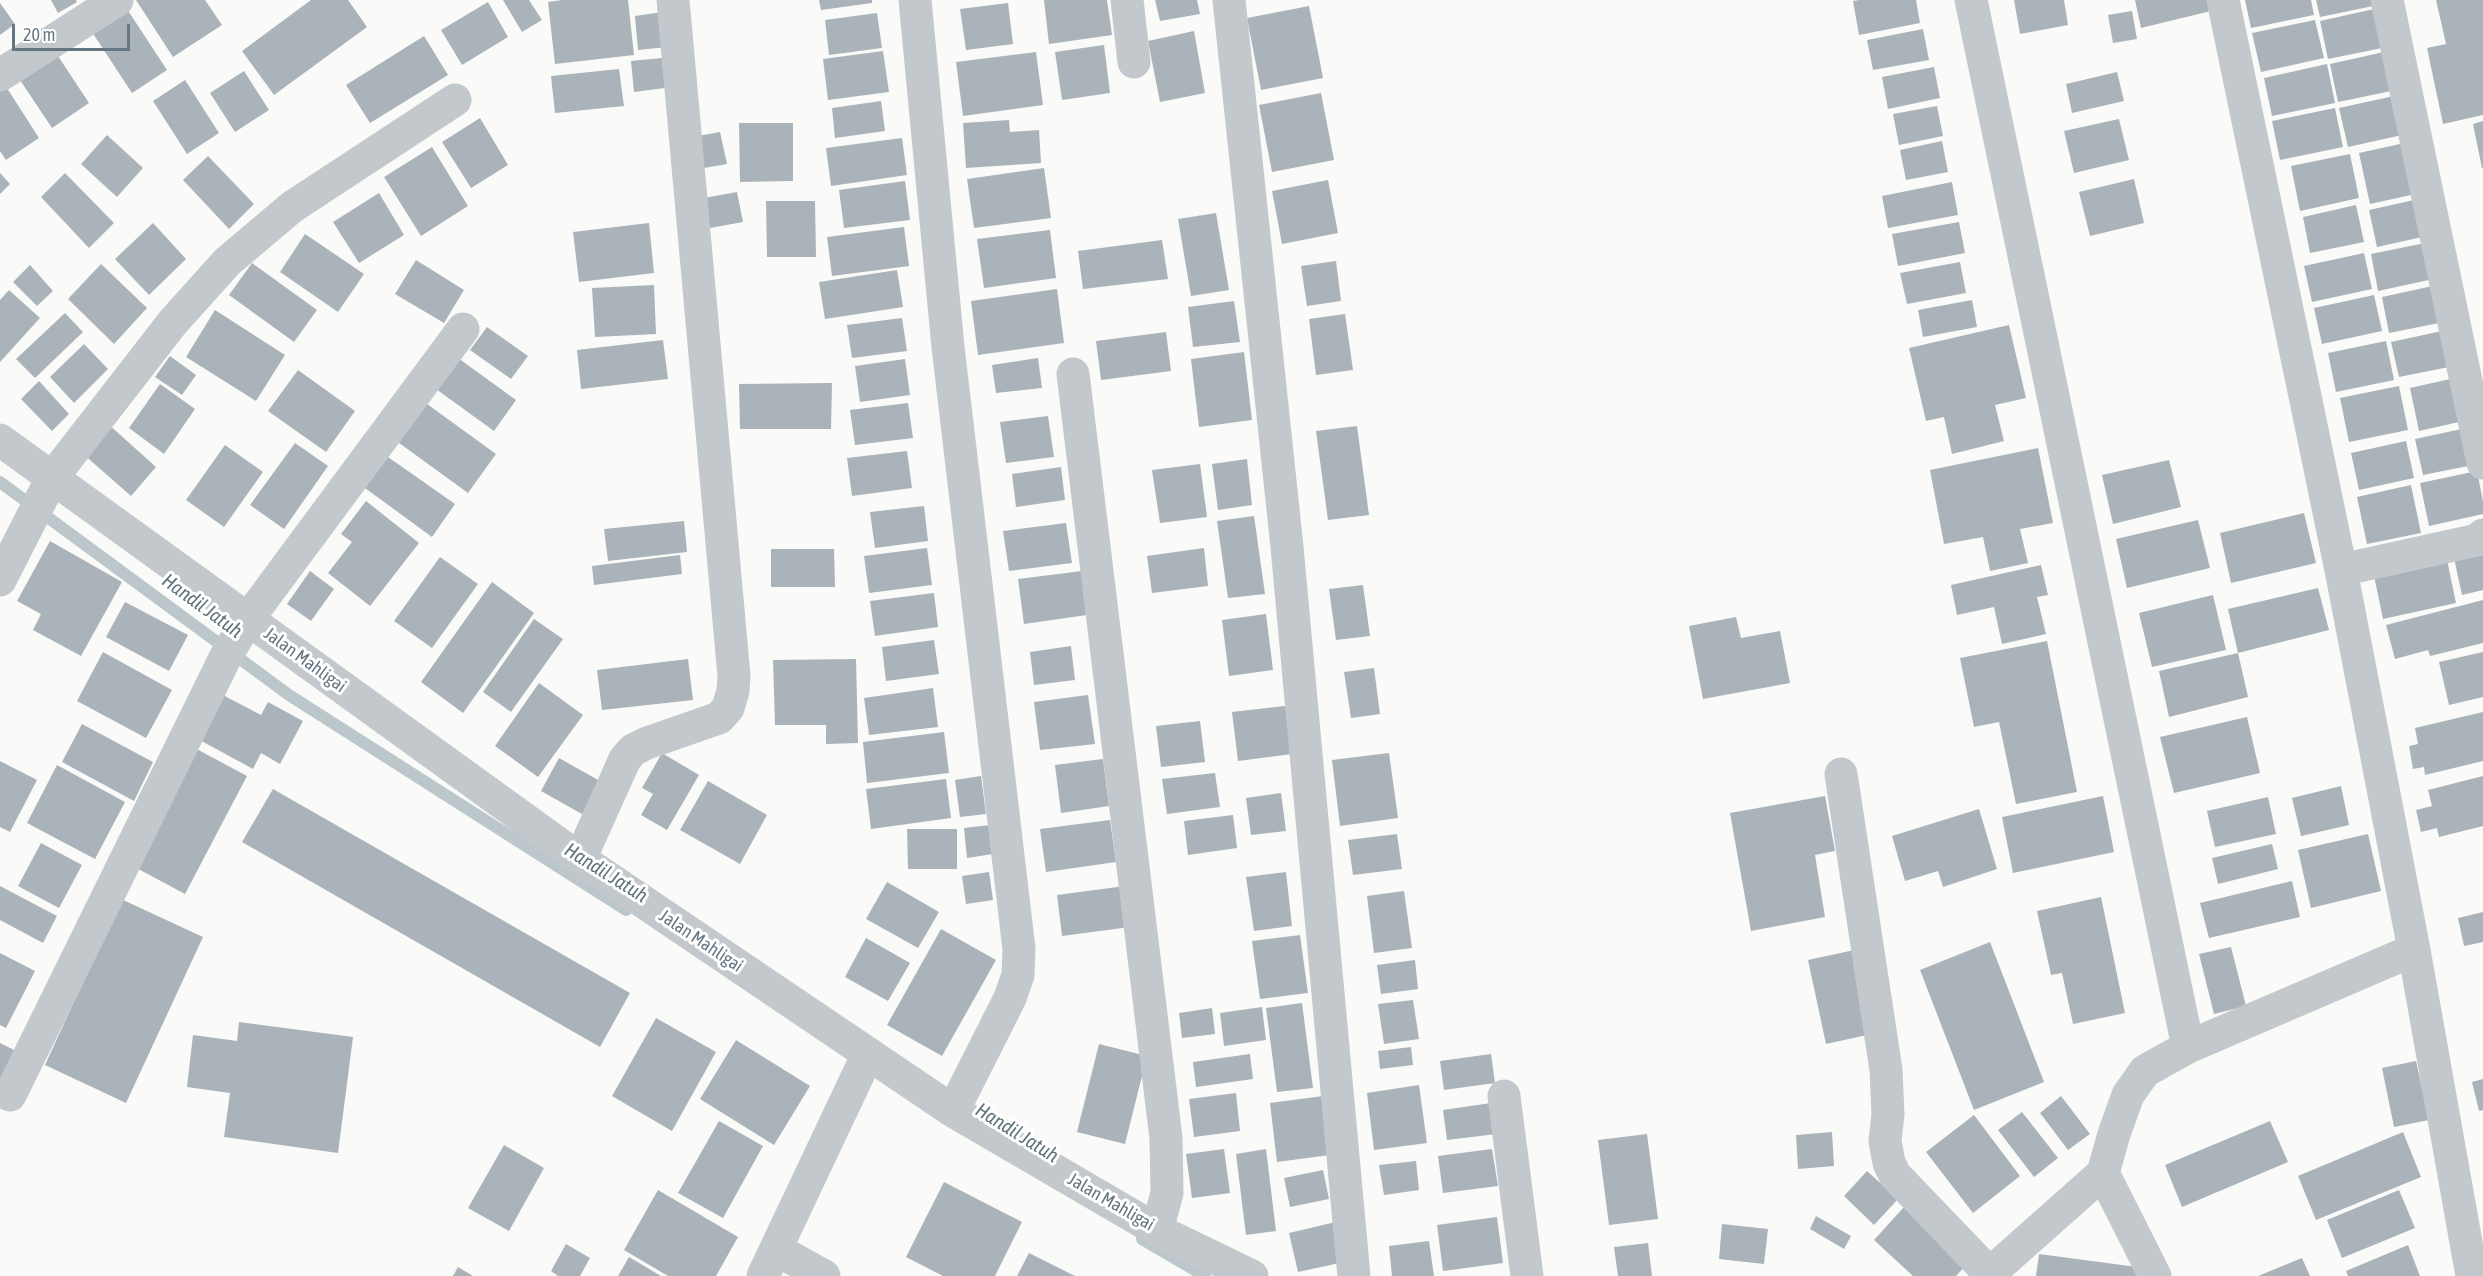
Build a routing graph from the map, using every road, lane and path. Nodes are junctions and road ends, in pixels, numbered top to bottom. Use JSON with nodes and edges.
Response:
{"nodes":[{"id":1,"x":117,"y":0,"type":"edge"},
{"id":2,"x":673,"y":0,"type":"edge"},
{"id":3,"x":915,"y":0,"type":"edge"},
{"id":4,"x":1127,"y":0,"type":"edge"},
{"id":5,"x":1228,"y":0,"type":"edge"},
{"id":6,"x":1971,"y":0,"type":"edge"},
{"id":7,"x":2223,"y":0,"type":"edge"},
{"id":8,"x":2387,"y":0,"type":"edge"},
{"id":9,"x":1134,"y":62,"type":"dead end"},
{"id":10,"x":0,"y":75,"type":"edge"},
{"id":11,"x":455,"y":100,"type":"dead end"},
{"id":12,"x":463,"y":329,"type":"dead end"},
{"id":13,"x":1073,"y":374,"type":"dead end"},
{"id":14,"x":0,"y":440,"type":"edge"},
{"id":15,"x":2483,"y":463,"type":"edge"},
{"id":16,"x":41,"y":499,"type":"junction"},
{"id":17,"x":2483,"y":535,"type":"edge"},
{"id":18,"x":2341,"y":570,"type":"junction"},
{"id":19,"x":0,"y":580,"type":"edge"},
{"id":20,"x":236,"y":640,"type":"junction"},
{"id":21,"x":1841,"y":774,"type":"dead end"},
{"id":22,"x":580,"y":859,"type":"junction"},
{"id":23,"x":2414,"y":950,"type":"junction"},
{"id":24,"x":2188,"y":1047,"type":"junction"},
{"id":25,"x":865,"y":1060,"type":"junction"},
{"id":26,"x":10,"y":1095,"type":"dead end"},
{"id":27,"x":1504,"y":1096,"type":"dead end"},
{"id":28,"x":953,"y":1111,"type":"junction"},
{"id":29,"x":2103,"y":1173,"type":"junction"},
{"id":30,"x":1157,"y":1230,"type":"junction"},
{"id":31,"x":770,"y":1263,"type":"edge"},
{"id":32,"x":1988,"y":1275,"type":"edge"},
{"id":33,"x":824,"y":1276,"type":"edge"},
{"id":34,"x":1252,"y":1276,"type":"edge"},
{"id":35,"x":1354,"y":1276,"type":"edge"},
{"id":36,"x":1527,"y":1276,"type":"edge"},
{"id":37,"x":2155,"y":1276,"type":"edge"},
{"id":38,"x":2472,"y":1276,"type":"edge"}],
"edges":[{"from":1,"to":10,"type":"street"},
{"from":2,"to":22,"type":"street"},
{"from":3,"to":28,"type":"street"},
{"from":4,"to":9,"type":"street"},
{"from":5,"to":35,"type":"street"},
{"from":6,"to":24,"type":"street"},
{"from":7,"to":18,"type":"street"},
{"from":8,"to":15,"type":"street"},
{"from":11,"to":16,"type":"street"},
{"from":12,"to":20,"type":"street"},
{"from":13,"to":30,"type":"street"},
{"from":14,"to":16,"type":"street","name":"Jalan Mahligai"},
{"from":16,"to":19,"type":"street"},
{"from":16,"to":20,"type":"street","name":"Jalan Mahligai"},
{"from":17,"to":18,"type":"street"},
{"from":18,"to":23,"type":"street"},
{"from":20,"to":22,"type":"street","name":"Jalan Mahligai"},
{"from":20,"to":26,"type":"street"},
{"from":21,"to":32,"type":"street"},
{"from":22,"to":25,"type":"street","name":"Jalan Mahligai"},
{"from":23,"to":24,"type":"street"},
{"from":23,"to":38,"type":"street"},
{"from":24,"to":29,"type":"street"},
{"from":25,"to":28,"type":"street","name":"Jalan Mahligai"},
{"from":25,"to":31,"type":"street"},
{"from":27,"to":36,"type":"street"},
{"from":28,"to":30,"type":"street","name":"Jalan Mahligai"},
{"from":29,"to":32,"type":"street"},
{"from":29,"to":37,"type":"street"},
{"from":30,"to":34,"type":"street","name":"Jalan Mahligai"},
{"from":31,"to":33,"type":"street"}]}
